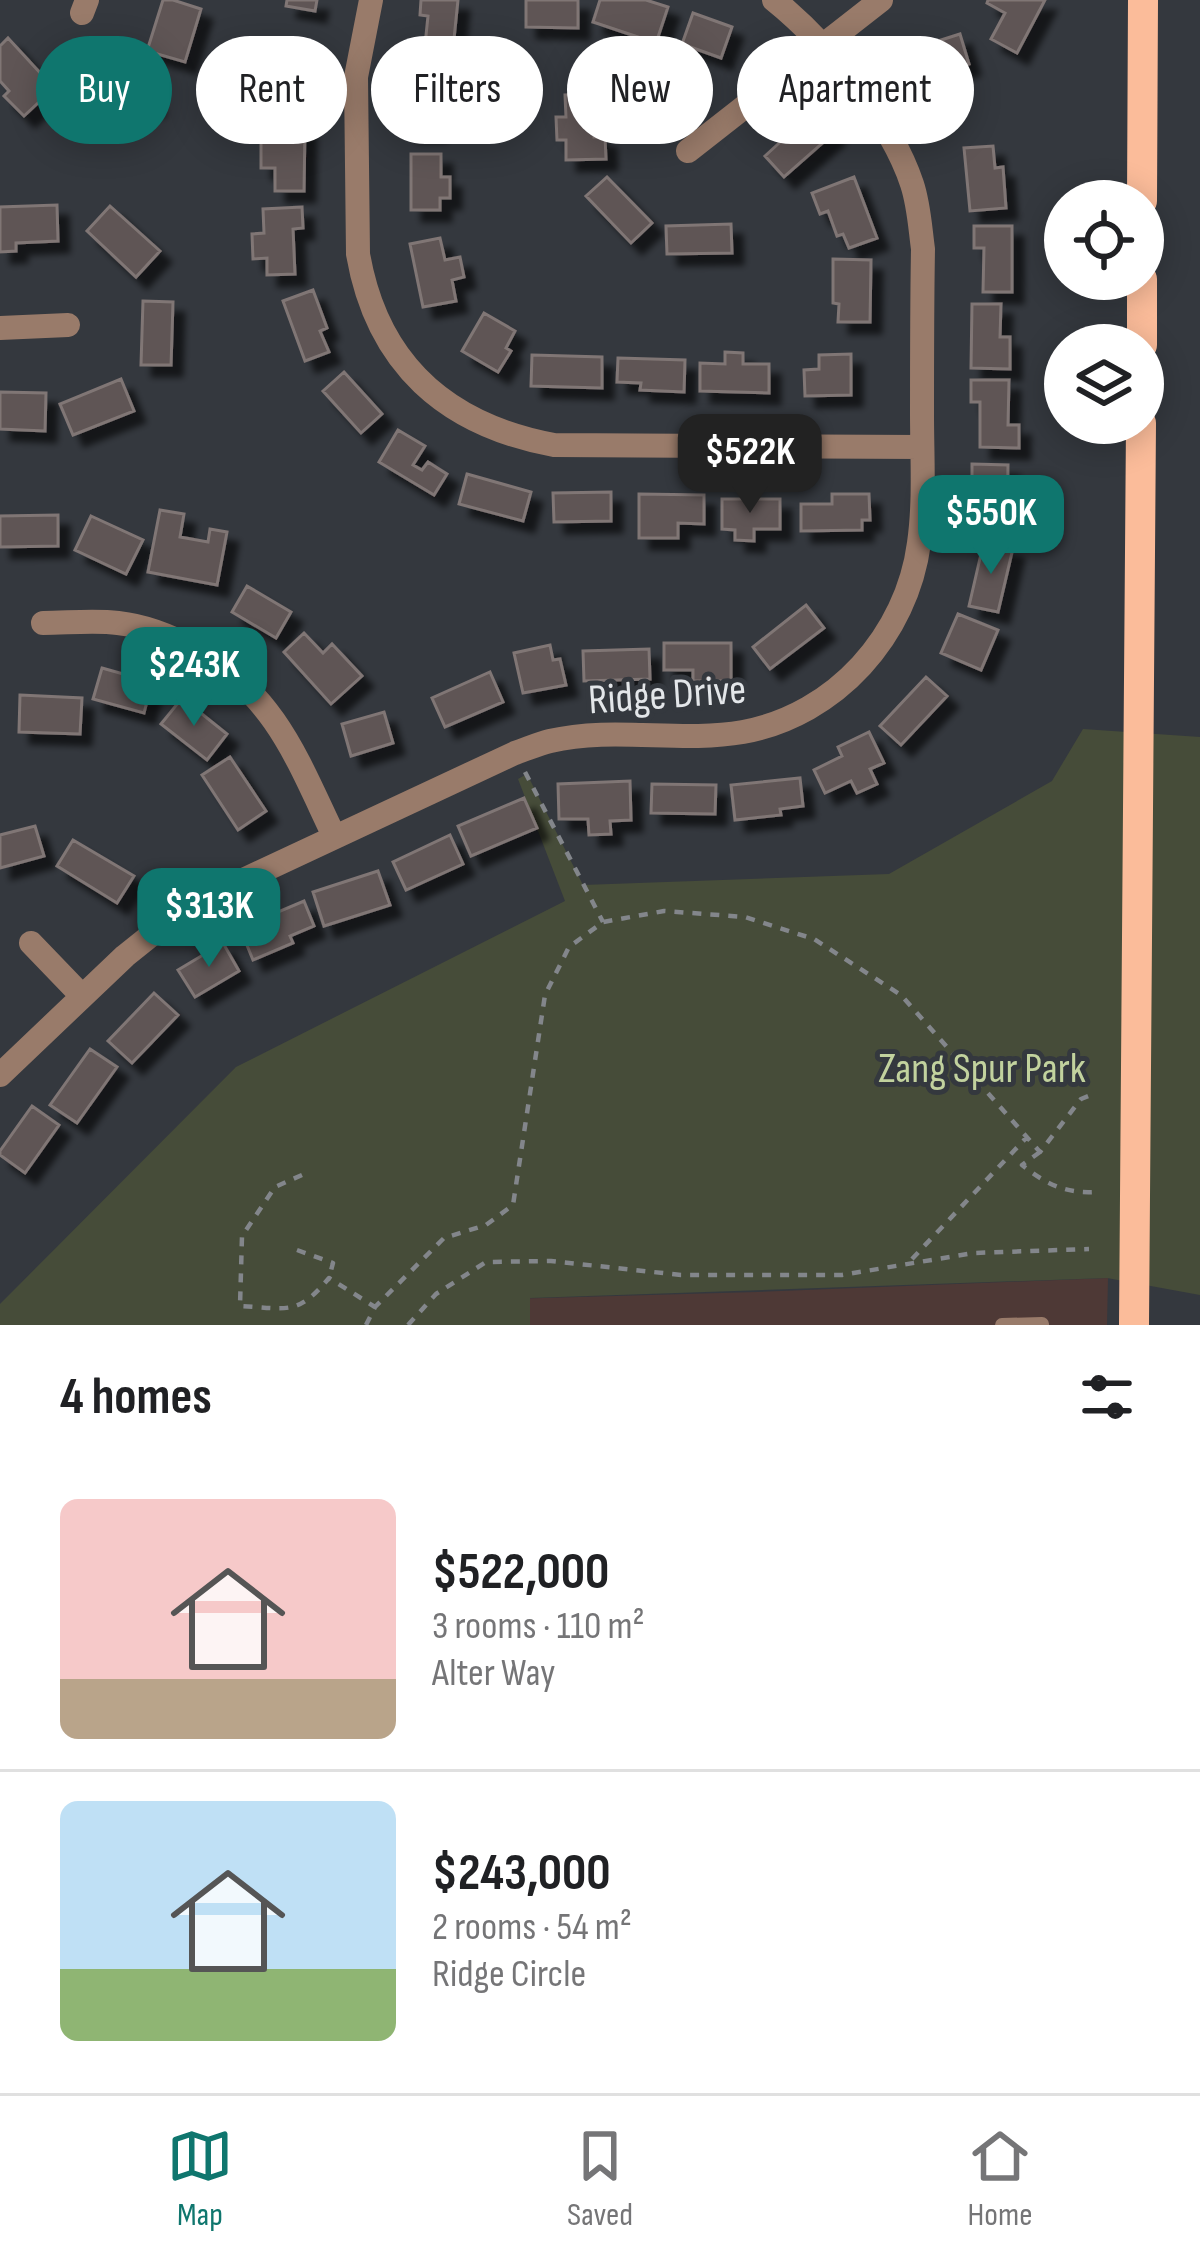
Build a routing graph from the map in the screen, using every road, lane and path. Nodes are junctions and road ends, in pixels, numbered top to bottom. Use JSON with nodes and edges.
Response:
{"nodes":[{"id":1,"x":370,"y":0,"type":"edge"},
{"id":2,"x":774,"y":0,"type":"edge"},
{"id":3,"x":881,"y":0,"type":"edge"},
{"id":4,"x":1143,"y":0,"type":"edge"},
{"id":5,"x":812,"y":36,"type":"edge"},
{"id":6,"x":836,"y":36,"type":"edge"},
{"id":7,"x":737,"y":113,"type":"edge"},
{"id":8,"x":895,"y":144,"type":"edge"},
{"id":9,"x":688,"y":151,"type":"dead end"},
{"id":10,"x":1142,"y":180,"type":"edge"},
{"id":11,"x":68,"y":325,"type":"dead end"},
{"id":12,"x":0,"y":328,"type":"edge"},
{"id":13,"x":1142,"y":444,"type":"edge"},
{"id":14,"x":922,"y":447,"type":"junction"},
{"id":15,"x":43,"y":623,"type":"dead end"},
{"id":16,"x":515,"y":753,"type":"junction"},
{"id":17,"x":334,"y":836,"type":"junction"},
{"id":18,"x":603,"y":922,"type":"junction"},
{"id":19,"x":31,"y":943,"type":"dead end"},
{"id":20,"x":82,"y":997,"type":"junction"},
{"id":21,"x":0,"y":1075,"type":"edge"},
{"id":22,"x":1096,"y":1093,"type":"dead end"},
{"id":23,"x":1028,"y":1137,"type":"junction"},
{"id":24,"x":1040,"y":1152,"type":"junction"},
{"id":25,"x":302,"y":1175,"type":"dead end"},
{"id":26,"x":1095,"y":1192,"type":"dead end"},
{"id":27,"x":1089,"y":1249,"type":"dead end"},
{"id":28,"x":297,"y":1250,"type":"dead end"},
{"id":29,"x":909,"y":1262,"type":"junction"},
{"id":30,"x":328,"y":1278,"type":"junction"},
{"id":31,"x":375,"y":1307,"type":"junction"},
{"id":32,"x":1042,"y":1324,"type":"edge"},
{"id":33,"x":366,"y":1325,"type":"edge"},
{"id":34,"x":408,"y":1325,"type":"edge"},
{"id":35,"x":1002,"y":1325,"type":"edge"},
{"id":36,"x":1134,"y":1325,"type":"edge"}],
"edges":[{"from":1,"to":14,"type":"street"},
{"from":2,"to":5,"type":"street","name":"Ridge Drive"},
{"from":3,"to":6,"type":"street"},
{"from":4,"to":10,"type":"main road"},
{"from":7,"to":9,"type":"street"},
{"from":8,"to":14,"type":"street","name":"Ridge Drive"},
{"from":11,"to":12,"type":"street"},
{"from":13,"to":36,"type":"main road"},
{"from":14,"to":16,"type":"street","name":"Ridge Drive"},
{"from":15,"to":17,"type":"street"},
{"from":16,"to":17,"type":"street","name":"Ridge Drive"},
{"from":16,"to":18,"type":"path"},
{"from":17,"to":20,"type":"street","name":"Ridge Drive"},
{"from":18,"to":23,"type":"path"},
{"from":18,"to":31,"type":"path"},
{"from":19,"to":20,"type":"street"},
{"from":20,"to":21,"type":"street","name":"Ridge Drive"},
{"from":22,"to":24,"type":"path"},
{"from":23,"to":24,"type":"path"},
{"from":23,"to":29,"type":"path"},
{"from":24,"to":26,"type":"path"},
{"from":25,"to":30,"type":"path"},
{"from":27,"to":29,"type":"path"},
{"from":28,"to":30,"type":"path"},
{"from":29,"to":34,"type":"path"},
{"from":30,"to":31,"type":"path"},
{"from":31,"to":33,"type":"path"},
{"from":32,"to":35,"type":"lane"}]}
